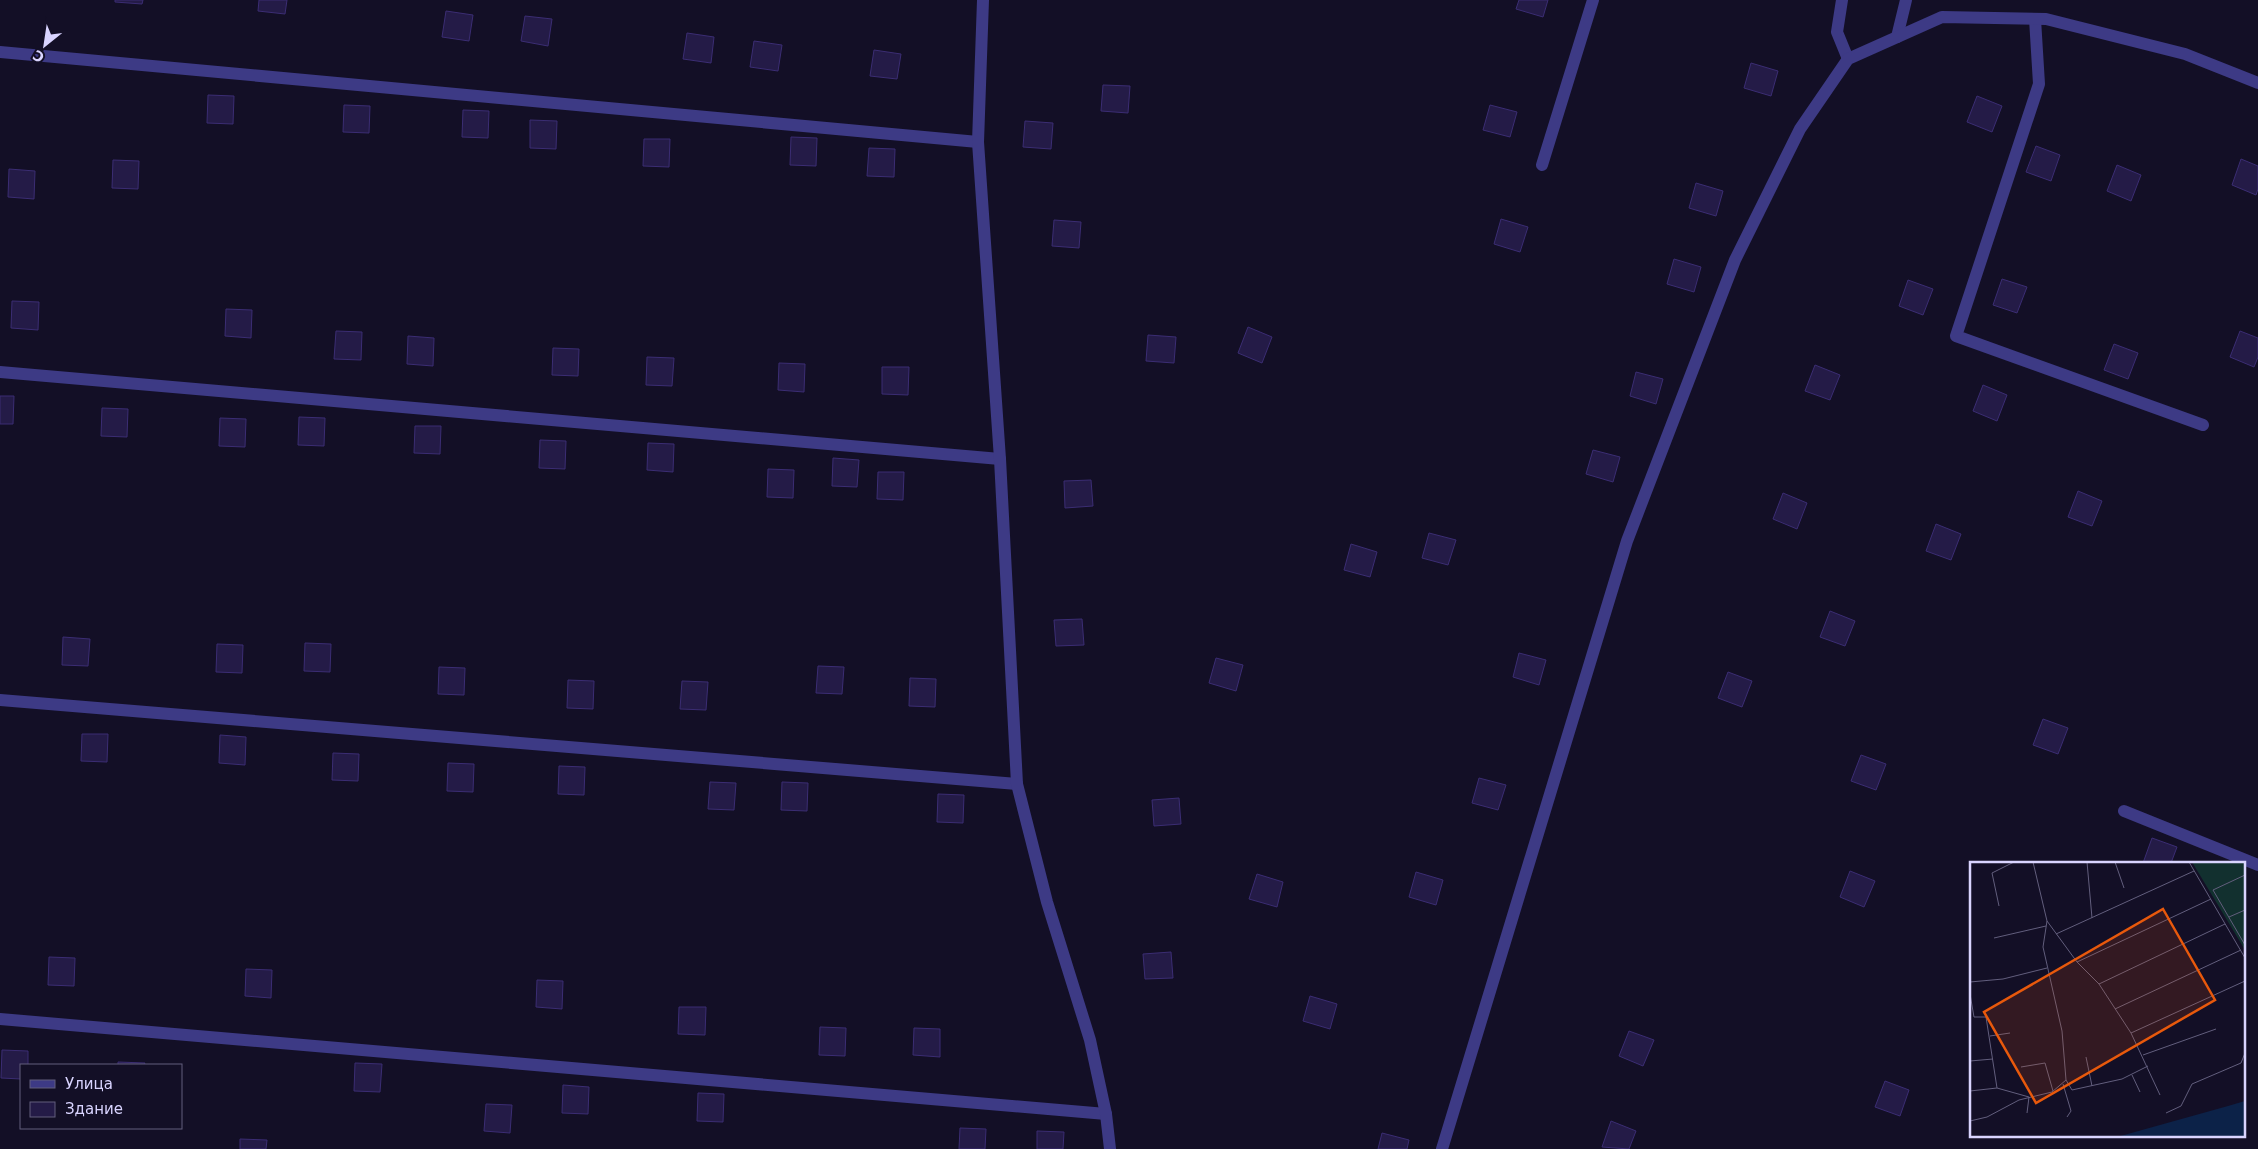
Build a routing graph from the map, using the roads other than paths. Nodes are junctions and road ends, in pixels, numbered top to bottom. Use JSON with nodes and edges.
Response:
{"nodes":[{"id":1,"x":983,"y":0,"type":"edge"},
{"id":2,"x":1594,"y":0,"type":"edge"},
{"id":3,"x":1842,"y":0,"type":"edge"},
{"id":4,"x":1906,"y":0,"type":"edge"},
{"id":5,"x":2035,"y":19,"type":"junction"},
{"id":6,"x":1897,"y":37,"type":"junction"},
{"id":7,"x":0,"y":52,"type":"edge"},
{"id":8,"x":1848,"y":58,"type":"junction"},
{"id":9,"x":2258,"y":83,"type":"edge"},
{"id":10,"x":978,"y":142,"type":"junction"},
{"id":11,"x":1542,"y":166,"type":"dead end"},
{"id":12,"x":0,"y":372,"type":"edge"},
{"id":13,"x":2203,"y":425,"type":"dead end"},
{"id":14,"x":1000,"y":460,"type":"junction"},
{"id":15,"x":0,"y":700,"type":"edge"},
{"id":16,"x":1017,"y":784,"type":"junction"},
{"id":17,"x":2124,"y":811,"type":"dead end"},
{"id":18,"x":2258,"y":865,"type":"edge"},
{"id":19,"x":0,"y":1019,"type":"edge"},
{"id":20,"x":1106,"y":1114,"type":"junction"},
{"id":21,"x":1110,"y":1149,"type":"edge"},
{"id":22,"x":1442,"y":1149,"type":"edge"}],
"edges":[{"from":1,"to":10,"type":"street"},
{"from":2,"to":11,"type":"street"},
{"from":3,"to":8,"type":"street"},
{"from":4,"to":6,"type":"street"},
{"from":5,"to":6,"type":"street"},
{"from":5,"to":9,"type":"street"},
{"from":5,"to":13,"type":"street"},
{"from":6,"to":8,"type":"street"},
{"from":7,"to":10,"type":"street"},
{"from":8,"to":22,"type":"street"},
{"from":10,"to":14,"type":"street"},
{"from":12,"to":14,"type":"street"},
{"from":14,"to":16,"type":"street"},
{"from":15,"to":16,"type":"street"},
{"from":16,"to":20,"type":"street"},
{"from":17,"to":18,"type":"street"},
{"from":19,"to":20,"type":"street"},
{"from":20,"to":21,"type":"street"}]}
